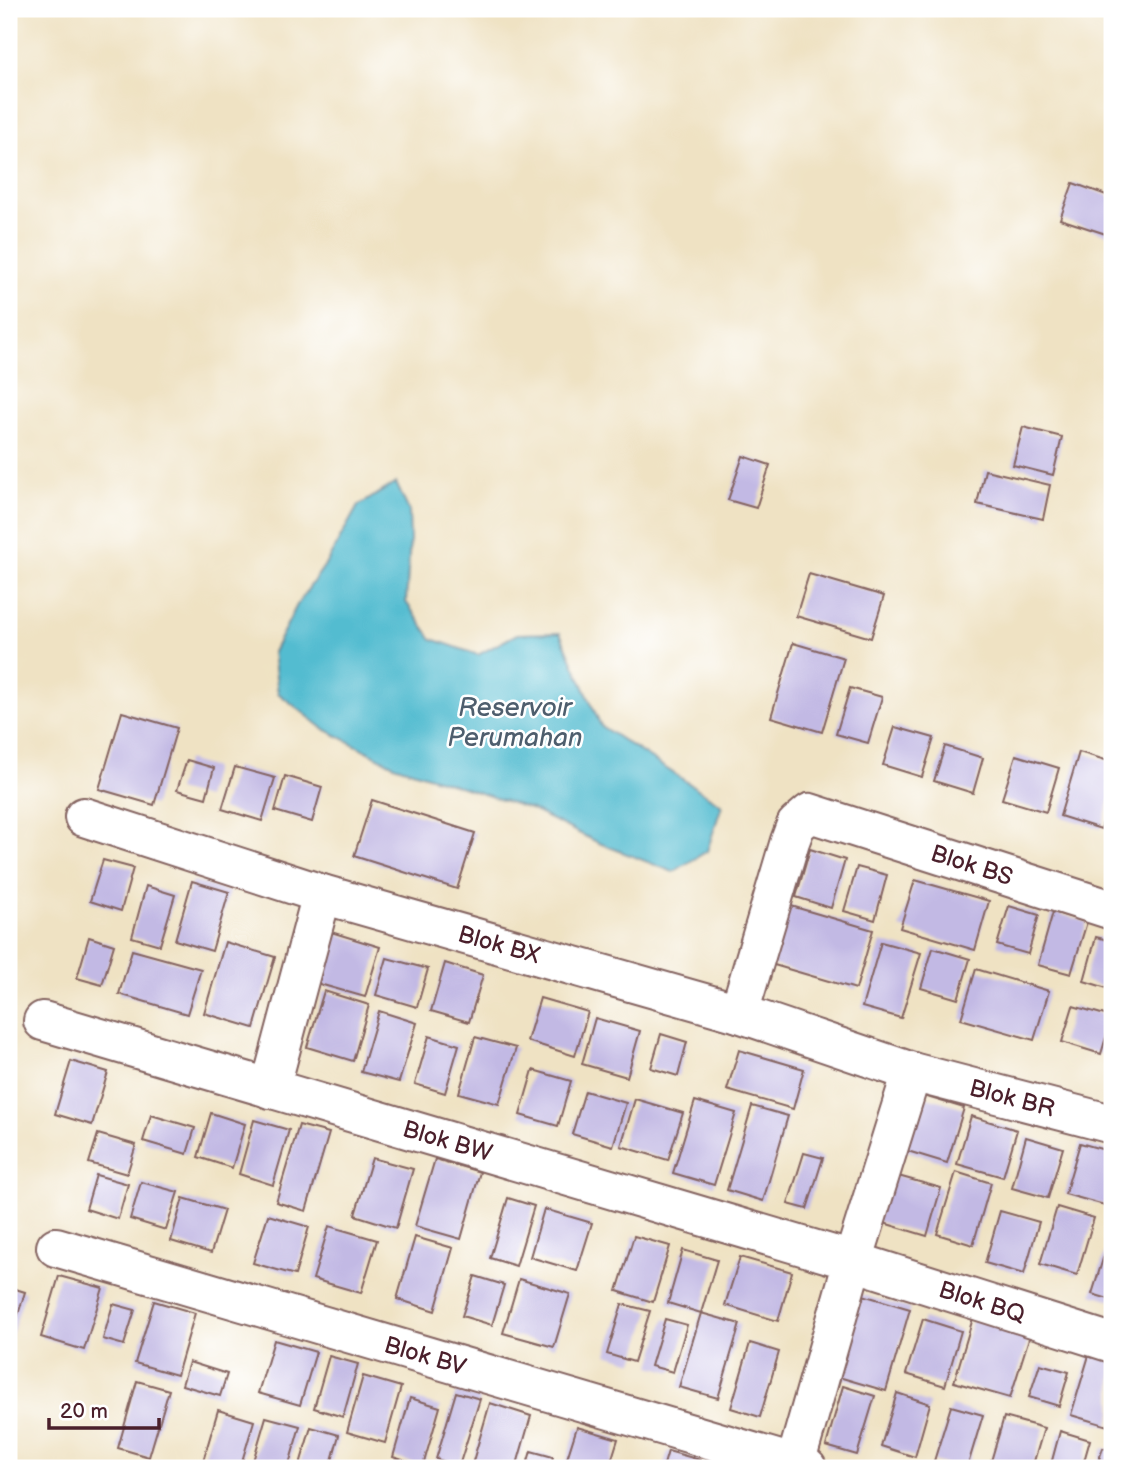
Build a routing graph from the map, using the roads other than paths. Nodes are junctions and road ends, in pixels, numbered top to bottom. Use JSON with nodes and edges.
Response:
{"nodes":[{"id":1,"x":84,"y":817,"type":"dead end"},
{"id":2,"x":322,"y":894,"type":"junction"},
{"id":3,"x":1112,"y":910,"type":"edge"},
{"id":4,"x":739,"y":1013,"type":"junction"},
{"id":5,"x":43,"y":1020,"type":"dead end"},
{"id":6,"x":912,"y":1072,"type":"junction"},
{"id":7,"x":270,"y":1088,"type":"junction"},
{"id":8,"x":1112,"y":1124,"type":"edge"},
{"id":9,"x":56,"y":1247,"type":"dead end"},
{"id":10,"x":853,"y":1261,"type":"junction"},
{"id":11,"x":1112,"y":1343,"type":"edge"},
{"id":12,"x":799,"y":1467,"type":"edge"}],
"edges":[{"from":1,"to":2,"type":"street","name":"Blok BX"},
{"from":2,"to":4,"type":"street","name":"Blok BX"},
{"from":2,"to":7,"type":"street"},
{"from":3,"to":4,"type":"street","name":"Blok BS"},
{"from":4,"to":6,"type":"street","name":"Blok BX"},
{"from":5,"to":7,"type":"street","name":"Blok BW"},
{"from":6,"to":8,"type":"street","name":"Blok BR"},
{"from":6,"to":10,"type":"street"},
{"from":7,"to":10,"type":"street","name":"Blok BW"},
{"from":9,"to":12,"type":"street","name":"Blok BV"},
{"from":10,"to":11,"type":"street","name":"Blok BQ"},
{"from":10,"to":12,"type":"street"}]}
